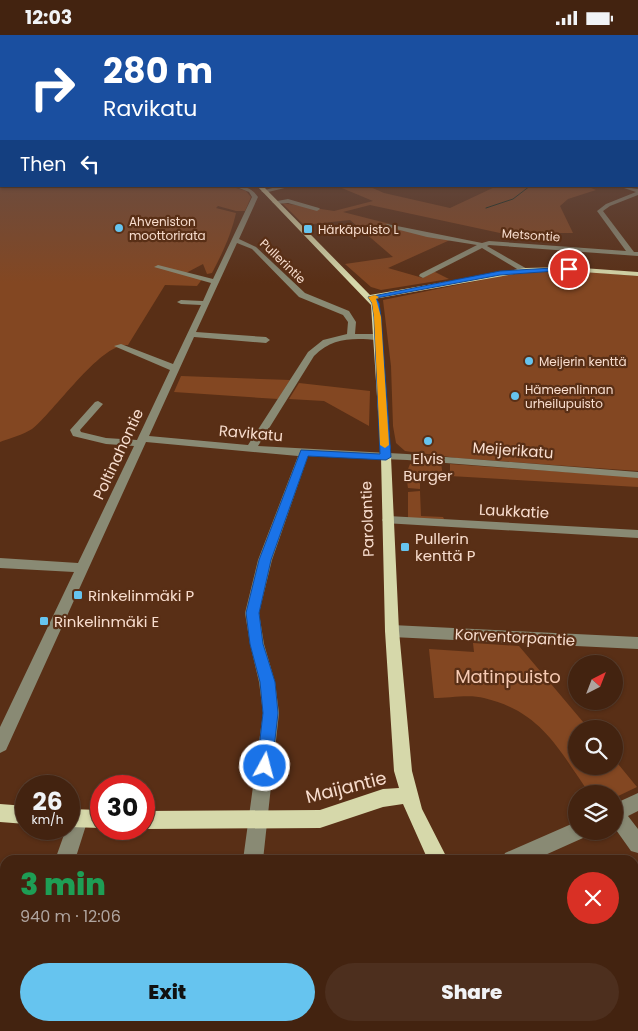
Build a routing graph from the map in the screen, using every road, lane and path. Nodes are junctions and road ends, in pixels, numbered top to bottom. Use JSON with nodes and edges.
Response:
{"nodes":[{"id":1,"x":250,"y":190,"type":"edge"},
{"id":2,"x":263,"y":190,"type":"edge"},
{"id":3,"x":638,"y":192,"type":"edge"},
{"id":4,"x":275,"y":202,"type":"junction"},
{"id":5,"x":317,"y":209,"type":"dead end"},
{"id":6,"x":387,"y":226,"type":"dead end"},
{"id":7,"x":236,"y":240,"type":"junction"},
{"id":8,"x":482,"y":245,"type":"junction"},
{"id":9,"x":635,"y":254,"type":"edge"},
{"id":10,"x":158,"y":267,"type":"dead end"},
{"id":11,"x":525,"y":270,"type":"junction"},
{"id":12,"x":638,"y":274,"type":"edge"},
{"id":13,"x":423,"y":276,"type":"dead end"},
{"id":14,"x":216,"y":282,"type":"junction"},
{"id":15,"x":371,"y":297,"type":"junction"},
{"id":16,"x":181,"y":302,"type":"dead end"},
{"id":17,"x":207,"y":303,"type":"junction"},
{"id":18,"x":192,"y":334,"type":"junction"},
{"id":19,"x":352,"y":336,"type":"junction"},
{"id":20,"x":378,"y":337,"type":"junction"},
{"id":21,"x":266,"y":340,"type":"dead end"},
{"id":22,"x":118,"y":346,"type":"dead end"},
{"id":23,"x":176,"y":369,"type":"junction"},
{"id":24,"x":98,"y":404,"type":"dead end"},
{"id":25,"x":142,"y":441,"type":"junction"},
{"id":26,"x":252,"y":447,"type":"junction"},
{"id":27,"x":304,"y":453,"type":"junction"},
{"id":28,"x":386,"y":457,"type":"junction"},
{"id":29,"x":638,"y":475,"type":"edge"},
{"id":30,"x":388,"y":520,"type":"junction"},
{"id":31,"x":638,"y":534,"type":"edge"},
{"id":32,"x":0,"y":563,"type":"edge"},
{"id":33,"x":83,"y":568,"type":"junction"},
{"id":34,"x":392,"y":631,"type":"junction"},
{"id":35,"x":638,"y":643,"type":"edge"},
{"id":36,"x":0,"y":745,"type":"edge"},
{"id":37,"x":409,"y":795,"type":"junction"},
{"id":38,"x":638,"y":802,"type":"edge"},
{"id":39,"x":623,"y":809,"type":"edge"},
{"id":40,"x":0,"y":813,"type":"edge"},
{"id":41,"x":15,"y":814,"type":"edge"},
{"id":42,"x":155,"y":819,"type":"edge"},
{"id":43,"x":258,"y":821,"type":"junction"},
{"id":44,"x":623,"y":825,"type":"edge"},
{"id":45,"x":568,"y":835,"type":"edge"},
{"id":46,"x":69,"y":840,"type":"edge"},
{"id":47,"x":638,"y":844,"type":"edge"},
{"id":48,"x":66,"y":855,"type":"edge"},
{"id":49,"x":254,"y":855,"type":"edge"},
{"id":50,"x":436,"y":855,"type":"edge"},
{"id":51,"x":523,"y":855,"type":"edge"}],
"edges":[{"from":1,"to":7,"type":"street","name":"Poltinahontie"},
{"from":2,"to":4,"type":"main road"},
{"from":3,"to":9,"type":"street"},
{"from":4,"to":5,"type":"street"},
{"from":4,"to":15,"type":"main road"},
{"from":6,"to":8,"type":"street"},
{"from":7,"to":14,"type":"street","name":"Poltinahontie"},
{"from":7,"to":19,"type":"street","name":"Pullerintie"},
{"from":8,"to":9,"type":"street","name":"Metsontie"},
{"from":8,"to":11,"type":"street","name":"Metsontie"},
{"from":8,"to":13,"type":"street","name":"Metsontie"},
{"from":10,"to":14,"type":"street"},
{"from":11,"to":12,"type":"main road"},
{"from":11,"to":15,"type":"main road"},
{"from":14,"to":17,"type":"street","name":"Poltinahontie"},
{"from":15,"to":20,"type":"main road","name":"Parolantie"},
{"from":16,"to":17,"type":"street"},
{"from":17,"to":18,"type":"street","name":"Poltinahontie"},
{"from":18,"to":21,"type":"street"},
{"from":18,"to":23,"type":"street","name":"Poltinahontie"},
{"from":19,"to":20,"type":"street"},
{"from":19,"to":26,"type":"street"},
{"from":20,"to":28,"type":"main road","name":"Parolantie"},
{"from":22,"to":23,"type":"street"},
{"from":23,"to":25,"type":"street","name":"Poltinahontie"},
{"from":24,"to":25,"type":"street","name":"Ravikatu"},
{"from":25,"to":26,"type":"street","name":"Ravikatu"},
{"from":25,"to":33,"type":"street","name":"Poltinahontie"},
{"from":26,"to":27,"type":"street","name":"Ravikatu"},
{"from":27,"to":28,"type":"street","name":"Ravikatu"},
{"from":27,"to":43,"type":"street"},
{"from":28,"to":29,"type":"street","name":"Meijerikatu"},
{"from":28,"to":30,"type":"main road","name":"Parolantie"},
{"from":30,"to":31,"type":"street","name":"Laukkatie"},
{"from":30,"to":34,"type":"main road","name":"Parolantie"},
{"from":32,"to":33,"type":"street"},
{"from":33,"to":36,"type":"street","name":"Poltinahontie"},
{"from":34,"to":35,"type":"street","name":"Korventorpantie"},
{"from":34,"to":37,"type":"main road","name":"Parolantie"},
{"from":37,"to":43,"type":"main road","name":"Maijantie"},
{"from":37,"to":50,"type":"main road","name":"Parolantie"},
{"from":38,"to":39,"type":"street"},
{"from":40,"to":41,"type":"main road"},
{"from":42,"to":43,"type":"main road","name":"Maijantie"},
{"from":43,"to":49,"type":"street"},
{"from":44,"to":47,"type":"street"},
{"from":45,"to":51,"type":"street"},
{"from":46,"to":48,"type":"street"}]}
